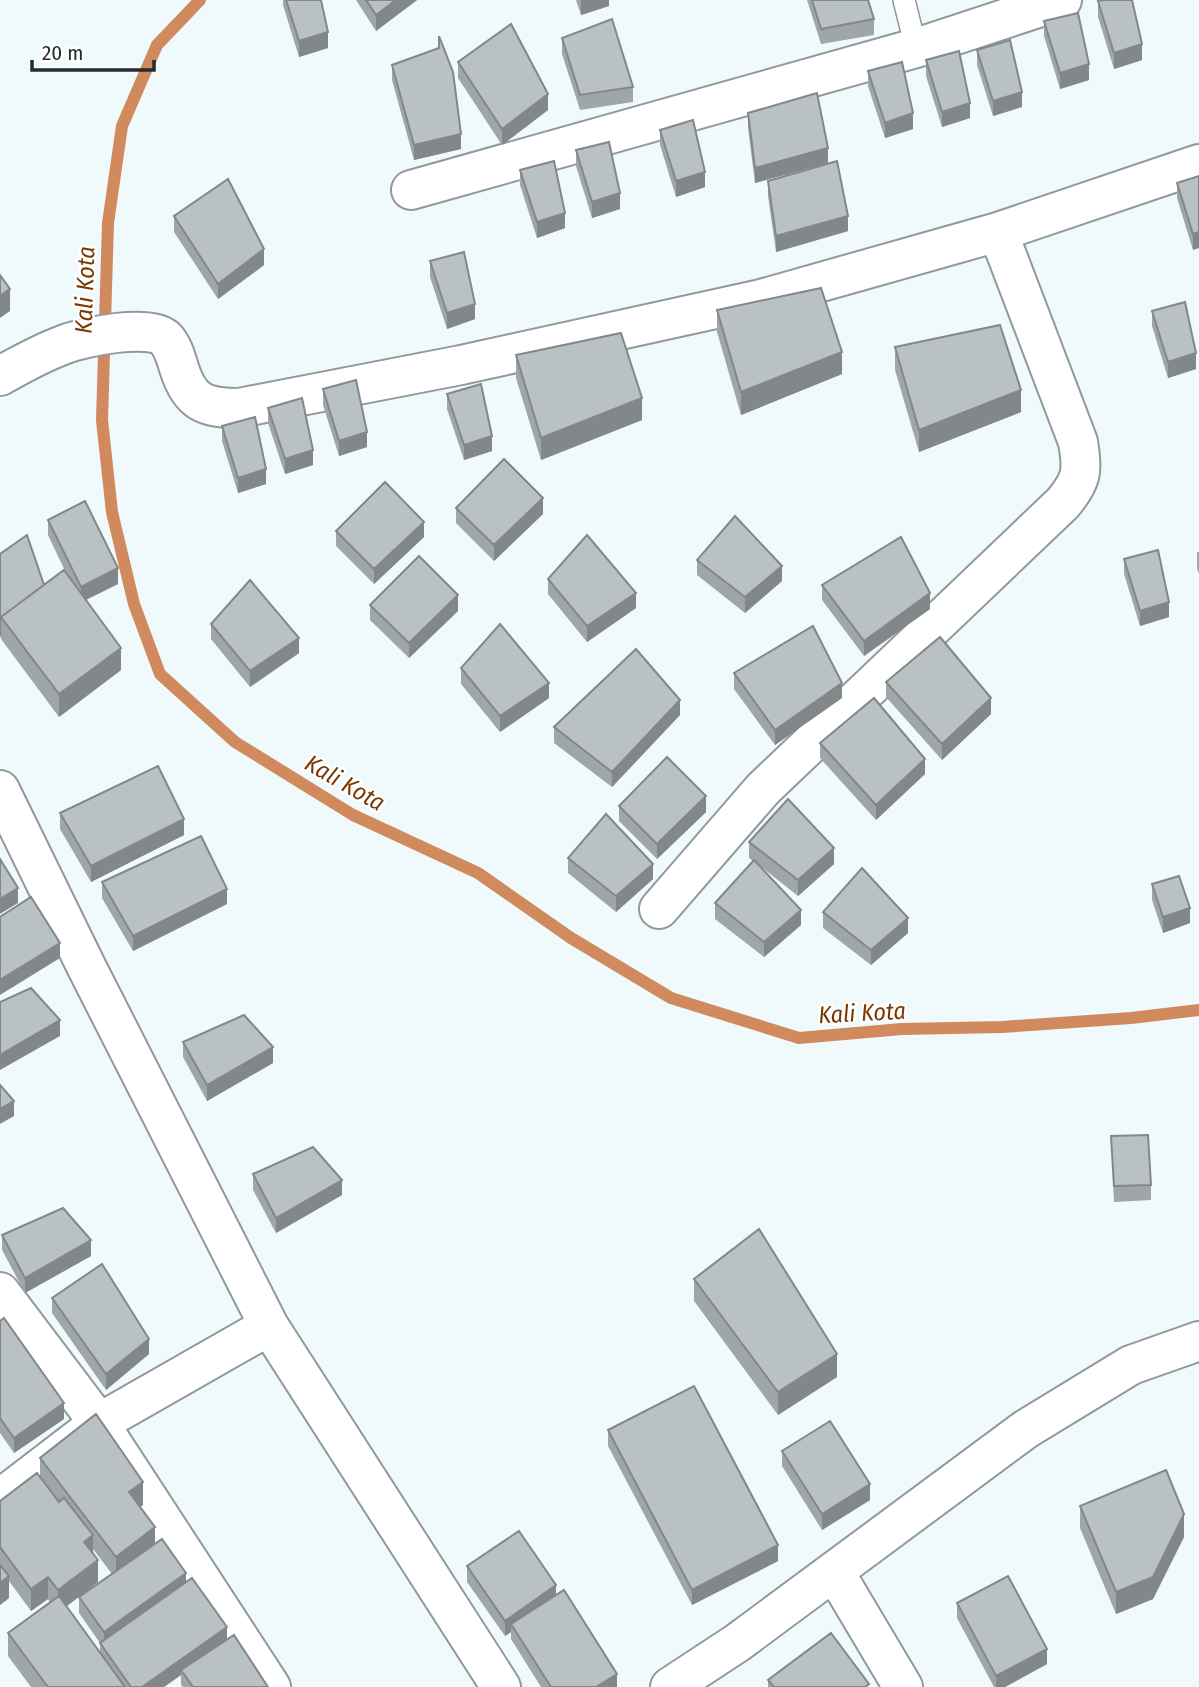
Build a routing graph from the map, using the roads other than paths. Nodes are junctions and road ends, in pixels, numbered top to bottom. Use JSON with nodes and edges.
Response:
{"nodes":[{"id":1,"x":904,"y":0,"type":"edge"},
{"id":2,"x":1062,"y":0,"type":"edge"},
{"id":3,"x":916,"y":48,"type":"junction"},
{"id":4,"x":1199,"y":164,"type":"edge"},
{"id":5,"x":411,"y":190,"type":"dead end"},
{"id":6,"x":998,"y":232,"type":"junction"},
{"id":7,"x":0,"y":376,"type":"edge"},
{"id":8,"x":0,"y":790,"type":"edge"},
{"id":9,"x":659,"y":909,"type":"dead end"},
{"id":10,"x":0,"y":1292,"type":"edge"},
{"id":11,"x":269,"y":1326,"type":"junction"},
{"id":12,"x":1199,"y":1341,"type":"edge"},
{"id":13,"x":99,"y":1423,"type":"junction"},
{"id":14,"x":0,"y":1499,"type":"edge"},
{"id":15,"x":834,"y":1572,"type":"junction"},
{"id":16,"x":271,"y":1687,"type":"edge"},
{"id":17,"x":501,"y":1687,"type":"edge"},
{"id":18,"x":670,"y":1687,"type":"edge"},
{"id":19,"x":903,"y":1687,"type":"edge"}],
"edges":[{"from":1,"to":3,"type":"lane"},
{"from":2,"to":3,"type":"street"},
{"from":3,"to":5,"type":"street"},
{"from":4,"to":6,"type":"street"},
{"from":6,"to":7,"type":"street"},
{"from":6,"to":9,"type":"street"},
{"from":8,"to":11,"type":"street"},
{"from":10,"to":13,"type":"street"},
{"from":11,"to":13,"type":"street"},
{"from":11,"to":17,"type":"street"},
{"from":12,"to":15,"type":"street"},
{"from":13,"to":14,"type":"street"},
{"from":13,"to":16,"type":"street"},
{"from":15,"to":18,"type":"street"},
{"from":15,"to":19,"type":"street"}]}
